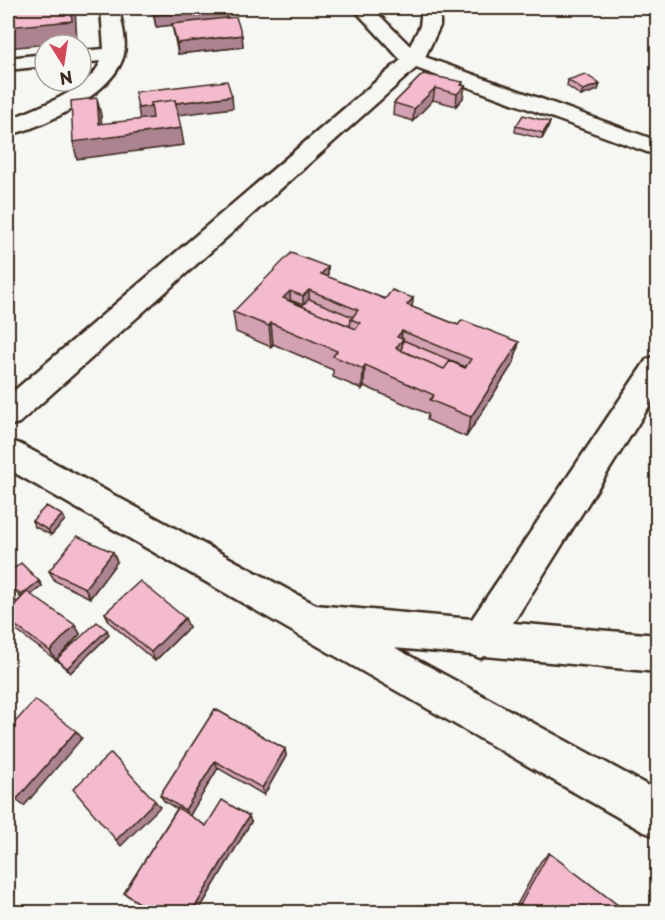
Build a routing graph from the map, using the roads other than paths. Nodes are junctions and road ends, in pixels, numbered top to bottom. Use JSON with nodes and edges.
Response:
{"nodes":[{"id":1,"x":110,"y":8,"type":"edge"},
{"id":2,"x":362,"y":8,"type":"edge"},
{"id":3,"x":431,"y":8,"type":"edge"},
{"id":4,"x":114,"y":54,"type":"junction"},
{"id":5,"x":93,"y":56,"type":"edge"},
{"id":6,"x":413,"y":60,"type":"junction"},
{"id":7,"x":33,"y":61,"type":"edge"},
{"id":8,"x":8,"y":64,"type":"edge"},
{"id":9,"x":8,"y":128,"type":"edge"},
{"id":10,"x":657,"y":149,"type":"edge"},
{"id":11,"x":657,"y":368,"type":"edge"},
{"id":12,"x":8,"y":414,"type":"edge"},
{"id":13,"x":8,"y":453,"type":"edge"},
{"id":14,"x":315,"y":624,"type":"junction"},
{"id":15,"x":480,"y":640,"type":"junction"},
{"id":16,"x":657,"y":654,"type":"edge"},
{"id":17,"x":657,"y":814,"type":"edge"}],
"edges":[{"from":1,"to":4,"type":"street"},
{"from":2,"to":6,"type":"street"},
{"from":3,"to":6,"type":"street"},
{"from":4,"to":5,"type":"street"},
{"from":4,"to":9,"type":"street"},
{"from":6,"to":10,"type":"street"},
{"from":6,"to":12,"type":"street"},
{"from":7,"to":8,"type":"street"},
{"from":11,"to":15,"type":"street"},
{"from":13,"to":14,"type":"street"},
{"from":14,"to":15,"type":"street"},
{"from":14,"to":17,"type":"street"},
{"from":15,"to":16,"type":"street"}]}
